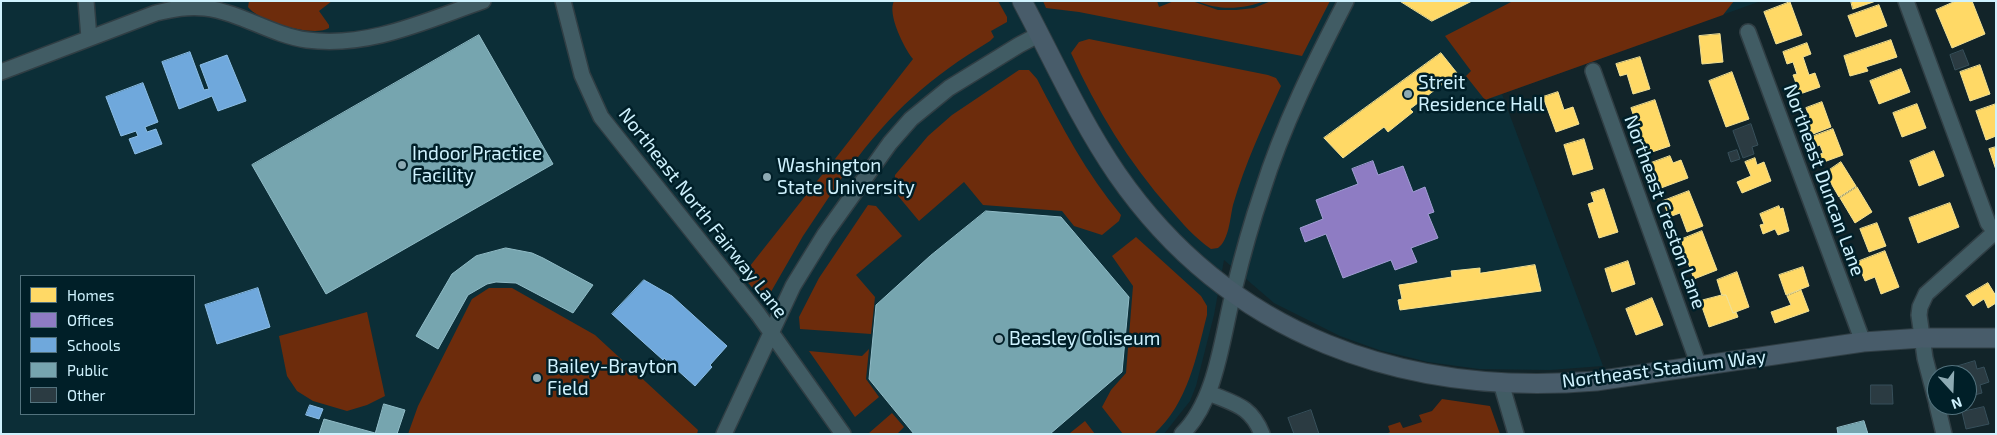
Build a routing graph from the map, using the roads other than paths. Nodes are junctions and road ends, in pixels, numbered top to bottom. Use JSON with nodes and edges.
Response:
{"nodes":[{"id":1,"x":86,"y":1,"type":"edge"},
{"id":2,"x":483,"y":1,"type":"edge"},
{"id":3,"x":563,"y":1,"type":"edge"},
{"id":4,"x":1022,"y":1,"type":"edge"},
{"id":5,"x":1346,"y":1,"type":"edge"},
{"id":6,"x":1906,"y":1,"type":"edge"},
{"id":7,"x":1748,"y":32,"type":"dead end"},
{"id":8,"x":1040,"y":34,"type":"junction"},
{"id":9,"x":89,"y":38,"type":"junction"},
{"id":10,"x":1593,"y":71,"type":"dead end"},
{"id":11,"x":1,"y":72,"type":"edge"},
{"id":12,"x":1995,"y":232,"type":"edge"},
{"id":13,"x":1233,"y":292,"type":"junction"},
{"id":14,"x":771,"y":332,"type":"junction"},
{"id":15,"x":1922,"y":338,"type":"junction"},
{"id":16,"x":1996,"y":338,"type":"edge"},
{"id":17,"x":1863,"y":342,"type":"junction"},
{"id":18,"x":1928,"y":365,"type":"edge"},
{"id":19,"x":1700,"y":366,"type":"junction"},
{"id":20,"x":1500,"y":384,"type":"junction"},
{"id":21,"x":1209,"y":393,"type":"junction"},
{"id":22,"x":1939,"y":415,"type":"edge"},
{"id":23,"x":724,"y":434,"type":"edge"},
{"id":24,"x":843,"y":434,"type":"edge"},
{"id":25,"x":1182,"y":434,"type":"edge"},
{"id":26,"x":1262,"y":434,"type":"edge"},
{"id":27,"x":1516,"y":434,"type":"edge"},
{"id":28,"x":1944,"y":434,"type":"edge"}],
"edges":[{"from":1,"to":9,"type":"street"},
{"from":2,"to":9,"type":"street"},
{"from":3,"to":14,"type":"street","name":"Northeast North Fairway Lane"},
{"from":4,"to":8,"type":"main road","name":"Northeast Stadium Way"},
{"from":5,"to":13,"type":"street"},
{"from":6,"to":12,"type":"street"},
{"from":7,"to":17,"type":"street","name":"Northeast Duncan Lane"},
{"from":8,"to":13,"type":"main road","name":"Northeast Stadium Way"},
{"from":8,"to":14,"type":"street"},
{"from":9,"to":11,"type":"street"},
{"from":10,"to":19,"type":"street","name":"Northeast Creston Lane"},
{"from":12,"to":15,"type":"street"},
{"from":13,"to":20,"type":"main road","name":"Northeast Stadium Way"},
{"from":13,"to":21,"type":"street"},
{"from":14,"to":23,"type":"street"},
{"from":14,"to":24,"type":"street","name":"Northeast North Fairway Lane"},
{"from":15,"to":16,"type":"main road","name":"Northeast Stadium Way"},
{"from":15,"to":17,"type":"main road","name":"Northeast Stadium Way"},
{"from":15,"to":18,"type":"street"},
{"from":17,"to":19,"type":"main road","name":"Northeast Stadium Way"},
{"from":19,"to":20,"type":"main road","name":"Northeast Stadium Way"},
{"from":20,"to":27,"type":"street"},
{"from":21,"to":25,"type":"street"},
{"from":21,"to":26,"type":"street"},
{"from":22,"to":28,"type":"street"}]}
